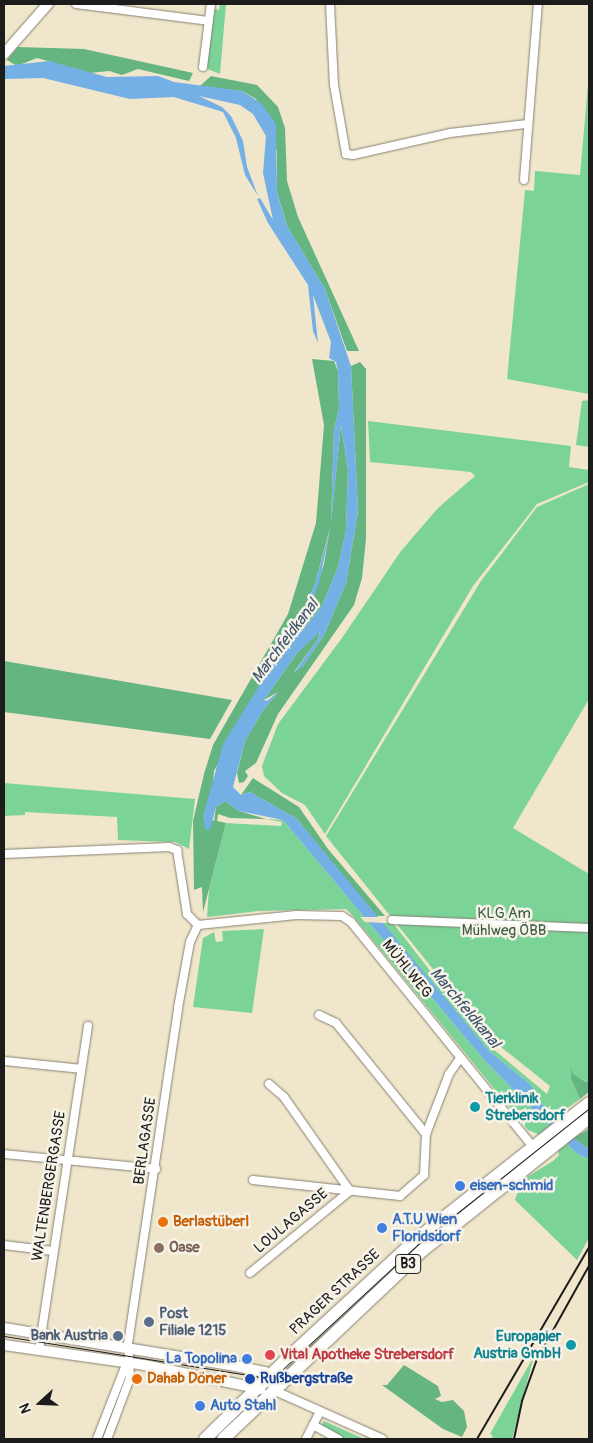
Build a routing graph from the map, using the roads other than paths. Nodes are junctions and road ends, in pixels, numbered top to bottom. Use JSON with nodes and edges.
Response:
{"nodes":[{"id":1,"x":48,"y":4,"type":"edge"},
{"id":2,"x":76,"y":4,"type":"edge"},
{"id":3,"x":211,"y":4,"type":"edge"},
{"id":4,"x":330,"y":4,"type":"edge"},
{"id":5,"x":538,"y":4,"type":"edge"},
{"id":6,"x":208,"y":21,"type":"junction"},
{"id":7,"x":6,"y":52,"type":"edge"},
{"id":8,"x":203,"y":68,"type":"dead end"},
{"id":9,"x":527,"y":124,"type":"junction"},
{"id":10,"x":524,"y":180,"type":"dead end"},
{"id":11,"x":4,"y":854,"type":"edge"},
{"id":12,"x":392,"y":920,"type":"dead end"},
{"id":13,"x":198,"y":925,"type":"junction"},
{"id":14,"x":589,"y":928,"type":"edge"},
{"id":15,"x":319,"y":1015,"type":"dead end"},
{"id":16,"x":88,"y":1026,"type":"dead end"},
{"id":17,"x":460,"y":1058,"type":"junction"},
{"id":18,"x":4,"y":1061,"type":"edge"},
{"id":19,"x":81,"y":1069,"type":"junction"},
{"id":20,"x":269,"y":1084,"type":"dead end"},
{"id":21,"x":589,"y":1103,"type":"edge"},
{"id":22,"x":589,"y":1118,"type":"edge"},
{"id":23,"x":571,"y":1124,"type":"junction"},
{"id":24,"x":426,"y":1134,"type":"junction"},
{"id":25,"x":541,"y":1146,"type":"junction"},
{"id":26,"x":4,"y":1154,"type":"edge"},
{"id":27,"x":68,"y":1160,"type":"junction"},
{"id":28,"x":156,"y":1169,"type":"junction"},
{"id":29,"x":253,"y":1180,"type":"dead end"},
{"id":30,"x":350,"y":1191,"type":"junction"},
{"id":31,"x":4,"y":1245,"type":"edge"},
{"id":32,"x":53,"y":1251,"type":"junction"},
{"id":33,"x":250,"y":1273,"type":"dead end"},
{"id":34,"x":4,"y":1328,"type":"edge"},
{"id":35,"x":41,"y":1334,"type":"junction"},
{"id":36,"x":4,"y":1345,"type":"edge"},
{"id":37,"x":128,"y":1349,"type":"junction"},
{"id":38,"x":39,"y":1350,"type":"junction"},
{"id":39,"x":127,"y":1362,"type":"junction"},
{"id":40,"x":270,"y":1376,"type":"junction"},
{"id":41,"x":257,"y":1389,"type":"junction"},
{"id":42,"x":272,"y":1390,"type":"junction"},
{"id":43,"x":320,"y":1412,"type":"junction"},
{"id":44,"x":313,"y":1425,"type":"junction"},
{"id":45,"x":96,"y":1439,"type":"edge"},
{"id":46,"x":107,"y":1439,"type":"edge"},
{"id":47,"x":205,"y":1439,"type":"edge"},
{"id":48,"x":223,"y":1439,"type":"edge"},
{"id":49,"x":306,"y":1439,"type":"edge"},
{"id":50,"x":338,"y":1439,"type":"edge"},
{"id":51,"x":382,"y":1439,"type":"edge"}],
"edges":[{"from":1,"to":7,"type":"street"},
{"from":2,"to":6,"type":"street"},
{"from":3,"to":6,"type":"street"},
{"from":4,"to":9,"type":"street"},
{"from":5,"to":9,"type":"street"},
{"from":6,"to":8,"type":"street"},
{"from":9,"to":10,"type":"street"},
{"from":11,"to":13,"type":"street"},
{"from":12,"to":14,"type":"street"},
{"from":13,"to":17,"type":"street","name":"MÜHLWEG"},
{"from":13,"to":28,"type":"street","name":"BERLAGASSE"},
{"from":15,"to":24,"type":"street"},
{"from":16,"to":19,"type":"street","name":"WALTENBERGERGASSE"},
{"from":17,"to":24,"type":"street"},
{"from":17,"to":25,"type":"street","name":"MÜHLWEG"},
{"from":18,"to":19,"type":"street"},
{"from":19,"to":27,"type":"street","name":"WALTENBERGERGASSE"},
{"from":20,"to":30,"type":"street"},
{"from":21,"to":23,"type":"main road","name":"PRAGER STRASSE","number":"B3"},
{"from":22,"to":23,"type":"main road","name":"PRAGER STRASSE","number":"B3"},
{"from":23,"to":25,"type":"main road","name":"PRAGER STRASSE","number":"B3"},
{"from":24,"to":30,"type":"street"},
{"from":25,"to":40,"type":"main road","name":"PRAGER STRASSE","number":"B3"},
{"from":25,"to":42,"type":"main road","name":"PRAGER STRASSE","number":"B3"},
{"from":26,"to":27,"type":"street"},
{"from":27,"to":28,"type":"street"},
{"from":27,"to":32,"type":"street","name":"WALTENBERGERGASSE"},
{"from":28,"to":37,"type":"street","name":"BERLAGASSE"},
{"from":29,"to":30,"type":"street"},
{"from":30,"to":33,"type":"street","name":"LOULAGASSE"},
{"from":31,"to":32,"type":"street"},
{"from":32,"to":35,"type":"street","name":"WALTENBERGERGASSE"},
{"from":34,"to":35,"type":"street"},
{"from":35,"to":37,"type":"street"},
{"from":35,"to":38,"type":"street","name":"WALTENBERGERGASSE"},
{"from":36,"to":38,"type":"street"},
{"from":37,"to":39,"type":"street","name":"BERLAGASSE"},
{"from":37,"to":40,"type":"street"},
{"from":38,"to":39,"type":"street"},
{"from":39,"to":41,"type":"street"},
{"from":39,"to":45,"type":"street","name":"BERLAGASSE"},
{"from":39,"to":46,"type":"street","name":"BERLAGASSE"},
{"from":40,"to":41,"type":"main road","name":"PRAGER STRASSE","number":"B3"},
{"from":40,"to":42,"type":"street"},
{"from":41,"to":42,"type":"street"},
{"from":41,"to":47,"type":"main road","name":"PRAGER STRASSE","number":"B3"},
{"from":42,"to":43,"type":"street"},
{"from":42,"to":48,"type":"main road","name":"PRAGER STRASSE","number":"B3"},
{"from":43,"to":44,"type":"street"},
{"from":43,"to":51,"type":"street"},
{"from":44,"to":49,"type":"street"},
{"from":44,"to":50,"type":"street"}]}
